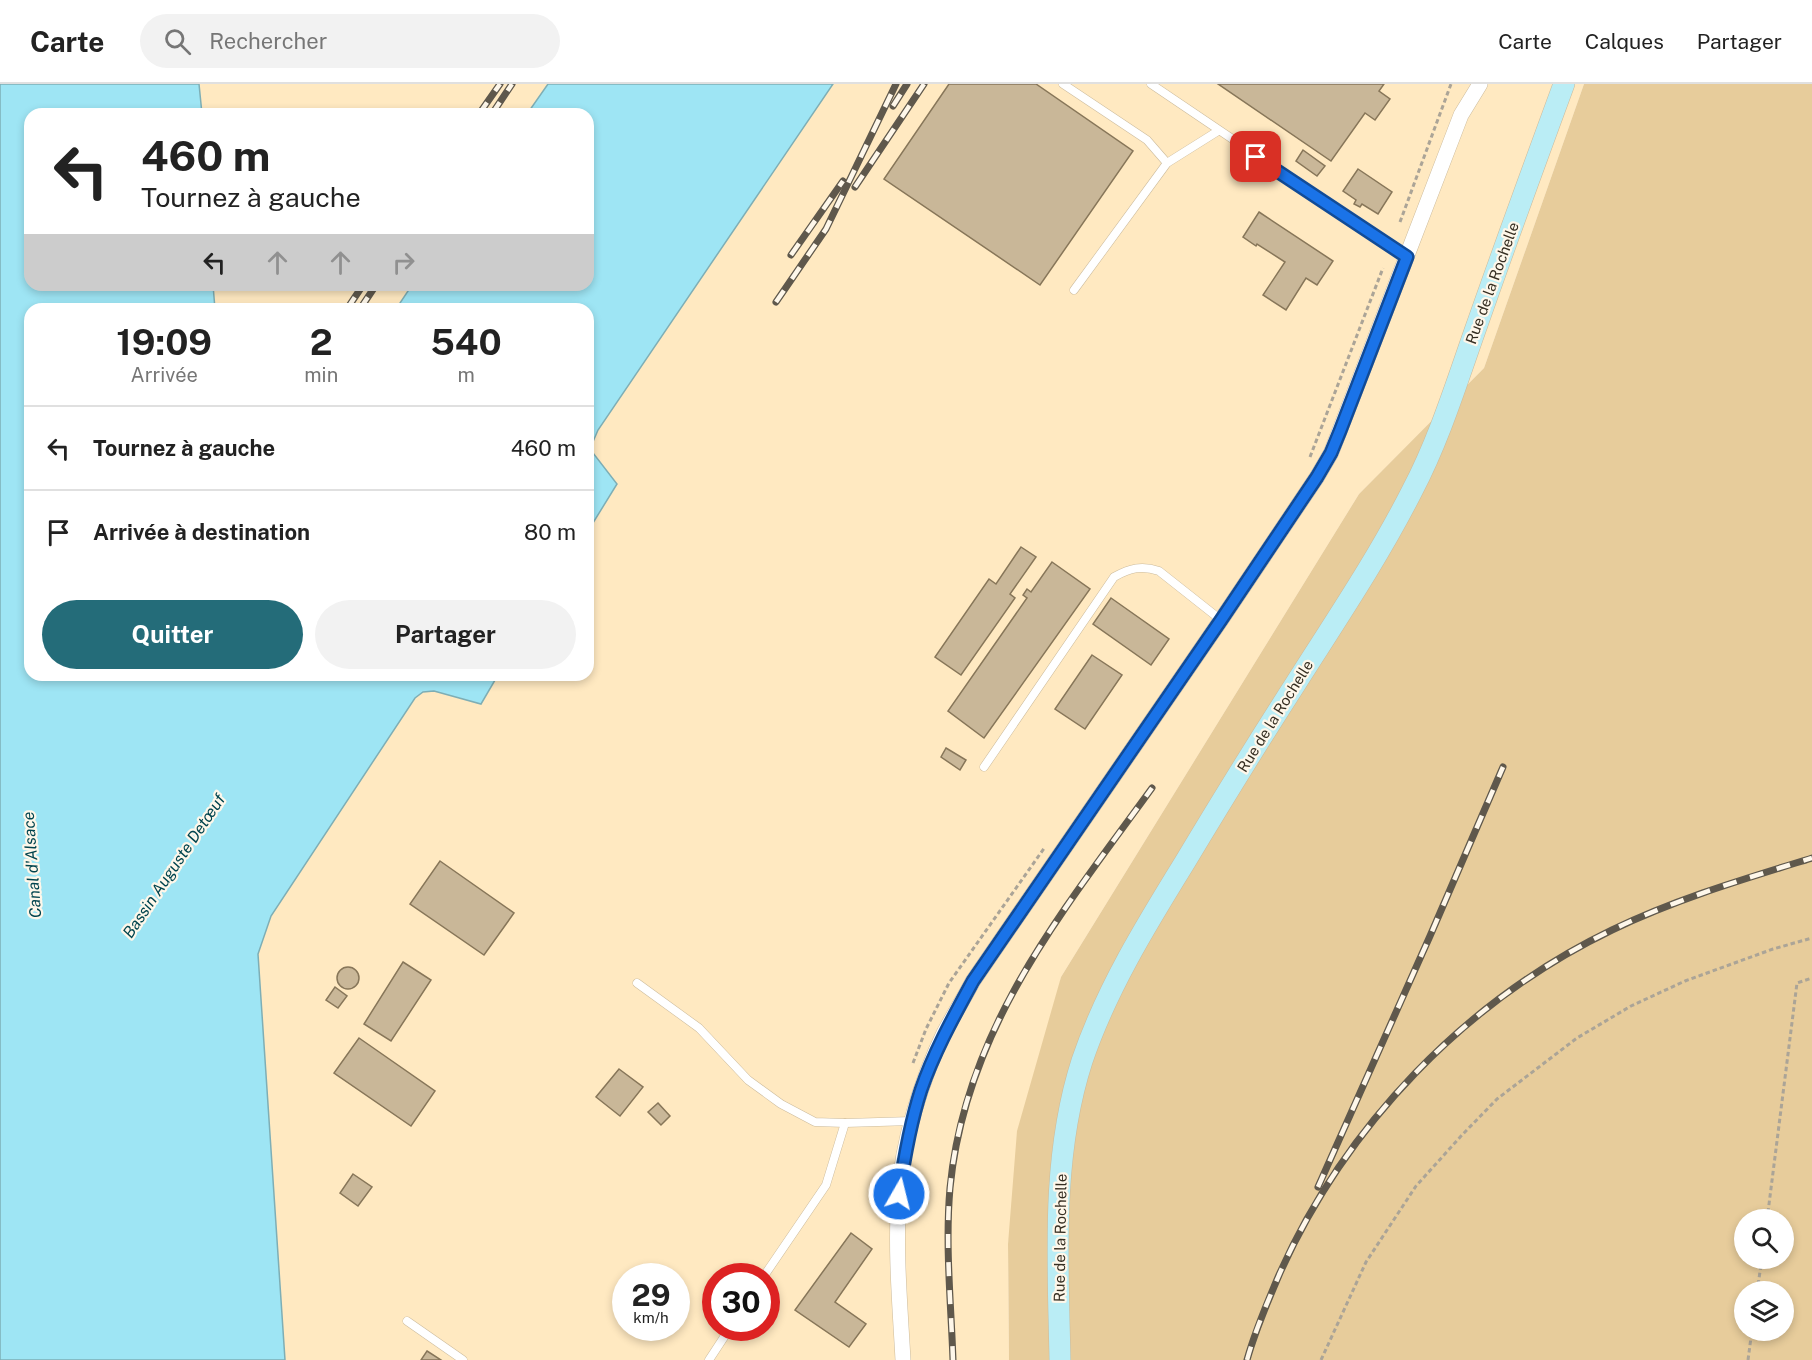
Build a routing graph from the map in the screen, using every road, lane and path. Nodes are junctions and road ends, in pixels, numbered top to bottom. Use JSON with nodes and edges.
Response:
{"nodes":[{"id":1,"x":1064,"y":84,"type":"edge"},
{"id":2,"x":1151,"y":84,"type":"edge"},
{"id":3,"x":1451,"y":84,"type":"edge"},
{"id":4,"x":1480,"y":84,"type":"edge"},
{"id":5,"x":1564,"y":84,"type":"edge"},
{"id":6,"x":1218,"y":131,"type":"junction"},
{"id":7,"x":1167,"y":163,"type":"junction"},
{"id":8,"x":1400,"y":222,"type":"dead end"},
{"id":9,"x":1407,"y":257,"type":"junction"},
{"id":10,"x":1383,"y":268,"type":"dead end"},
{"id":11,"x":1074,"y":290,"type":"dead end"},
{"id":12,"x":1308,"y":461,"type":"dead end"},
{"id":13,"x":1221,"y":620,"type":"junction"},
{"id":14,"x":984,"y":767,"type":"dead end"},
{"id":15,"x":1812,"y":938,"type":"edge"},
{"id":16,"x":1812,"y":978,"type":"edge"},
{"id":17,"x":637,"y":983,"type":"dead end"},
{"id":18,"x":913,"y":1121,"type":"junction"},
{"id":19,"x":845,"y":1123,"type":"junction"},
{"id":20,"x":1768,"y":1209,"type":"edge"},
{"id":21,"x":773,"y":1263,"type":"edge"},
{"id":22,"x":406,"y":1321,"type":"dead end"},
{"id":23,"x":721,"y":1341,"type":"edge"},
{"id":24,"x":1751,"y":1341,"type":"edge"},
{"id":25,"x":463,"y":1360,"type":"edge"},
{"id":26,"x":709,"y":1360,"type":"edge"},
{"id":27,"x":903,"y":1360,"type":"edge"},
{"id":28,"x":1060,"y":1360,"type":"edge"},
{"id":29,"x":1321,"y":1360,"type":"edge"},
{"id":30,"x":1748,"y":1360,"type":"edge"}],
"edges":[{"from":1,"to":7,"type":"lane"},
{"from":2,"to":6,"type":"lane"},
{"from":3,"to":8,"type":"path"},
{"from":4,"to":9,"type":"street"},
{"from":5,"to":28,"type":"main road","name":"Rue de la Rochelle"},
{"from":6,"to":7,"type":"lane"},
{"from":6,"to":9,"type":"lane"},
{"from":7,"to":11,"type":"lane"},
{"from":9,"to":13,"type":"street"},
{"from":10,"to":12,"type":"path"},
{"from":13,"to":14,"type":"lane"},
{"from":13,"to":18,"type":"street"},
{"from":15,"to":29,"type":"path"},
{"from":16,"to":20,"type":"path"},
{"from":17,"to":19,"type":"lane"},
{"from":18,"to":19,"type":"lane"},
{"from":18,"to":27,"type":"street"},
{"from":19,"to":21,"type":"lane"},
{"from":22,"to":25,"type":"lane"},
{"from":23,"to":26,"type":"lane"},
{"from":24,"to":30,"type":"path"}]}
